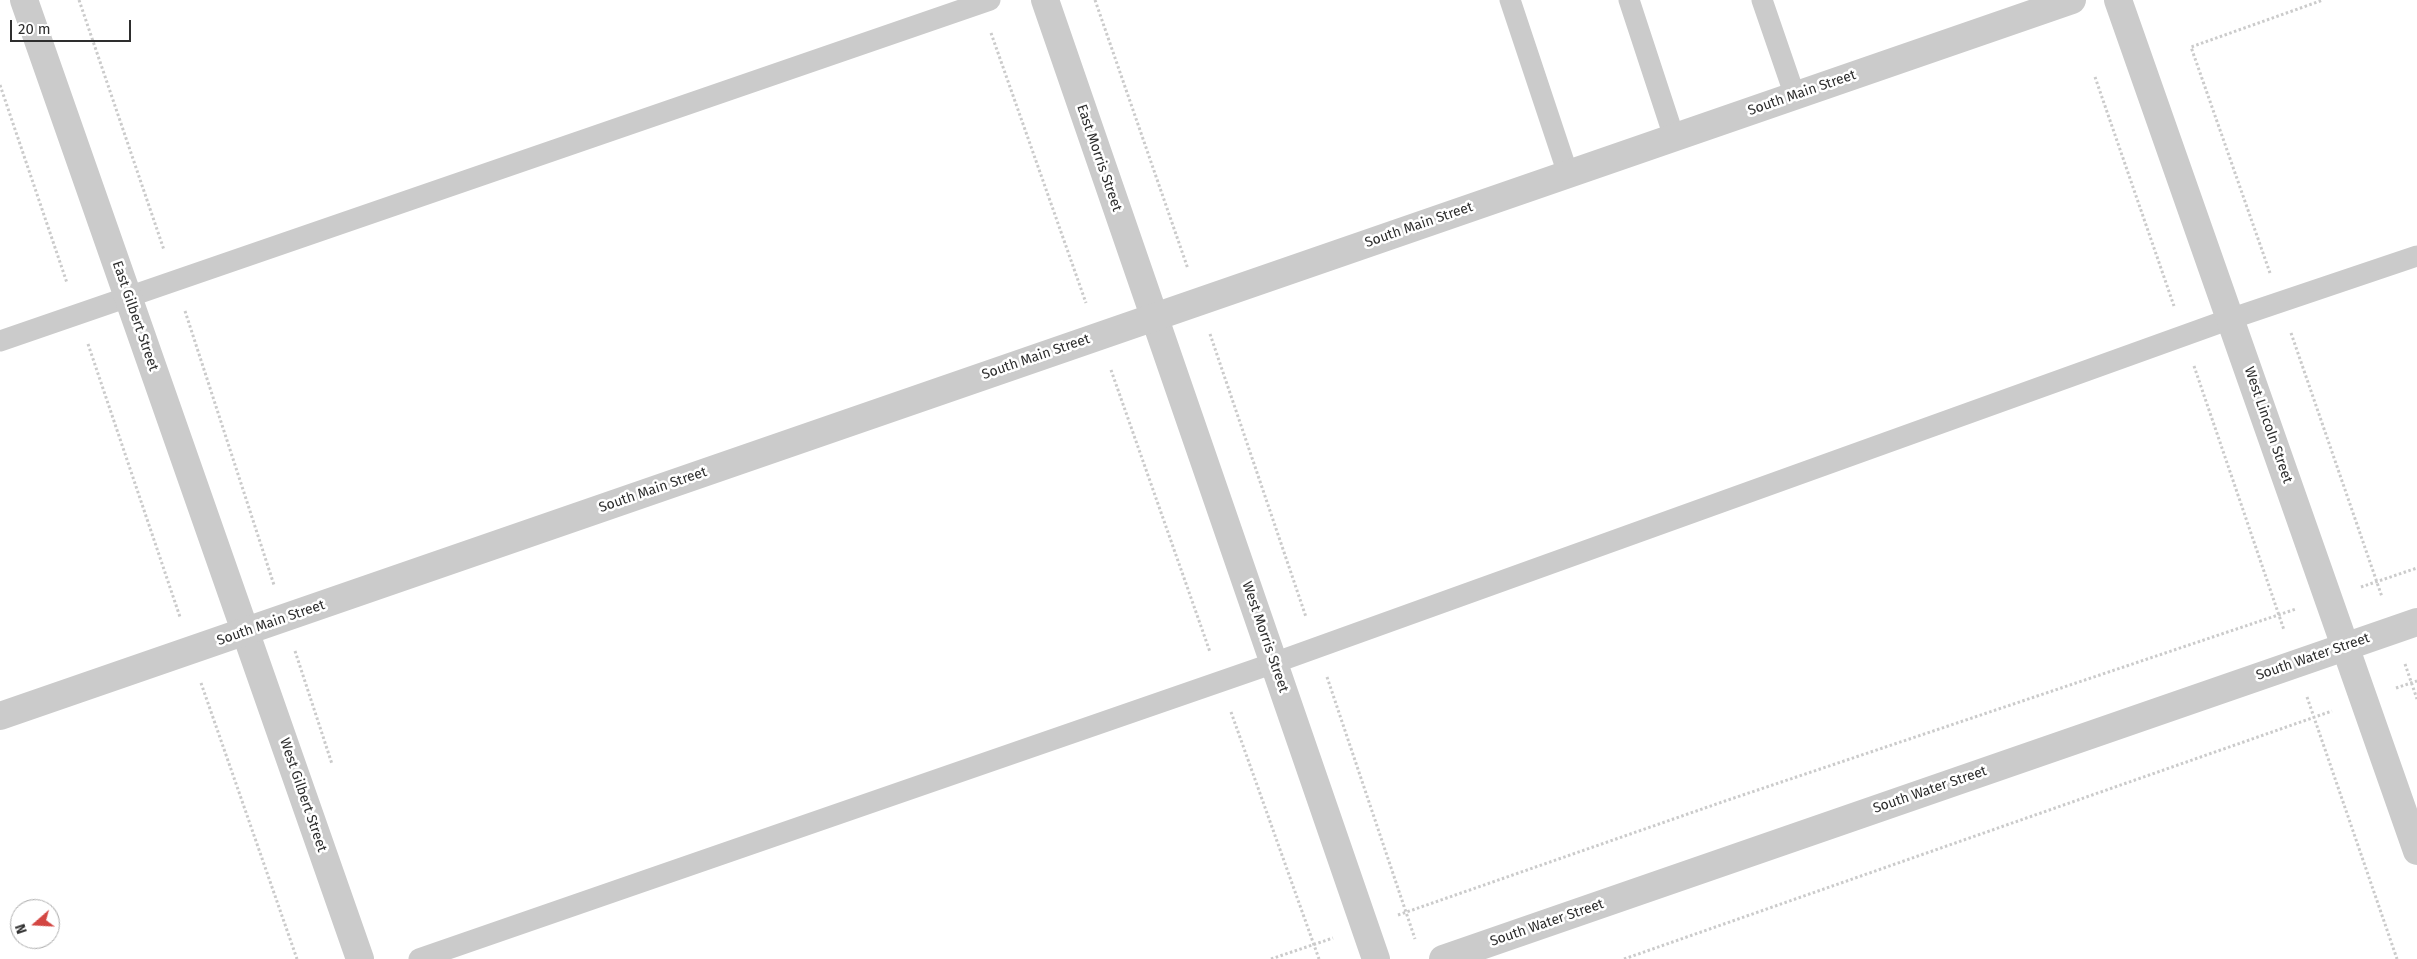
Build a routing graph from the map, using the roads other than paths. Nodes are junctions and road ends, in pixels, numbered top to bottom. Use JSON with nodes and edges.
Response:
{"nodes":[{"id":1,"x":24,"y":0,"type":"edge"},
{"id":2,"x":1045,"y":0,"type":"edge"},
{"id":3,"x":1510,"y":0,"type":"edge"},
{"id":4,"x":1629,"y":0,"type":"edge"},
{"id":5,"x":1762,"y":0,"type":"edge"},
{"id":6,"x":2072,"y":0,"type":"edge"},
{"id":7,"x":2118,"y":0,"type":"edge"},
{"id":8,"x":985,"y":2,"type":"edge"},
{"id":9,"x":1795,"y":96,"type":"junction"},
{"id":10,"x":1674,"y":137,"type":"junction"},
{"id":11,"x":1568,"y":174,"type":"junction"},
{"id":12,"x":2417,"y":256,"type":"edge"},
{"id":13,"x":128,"y":296,"type":"junction"},
{"id":14,"x":1154,"y":316,"type":"junction"},
{"id":15,"x":2230,"y":319,"type":"junction"},
{"id":16,"x":0,"y":342,"type":"edge"},
{"id":17,"x":2417,"y":622,"type":"edge"},
{"id":18,"x":246,"y":632,"type":"junction"},
{"id":19,"x":2346,"y":646,"type":"junction"},
{"id":20,"x":1274,"y":663,"type":"junction"},
{"id":21,"x":0,"y":716,"type":"edge"},
{"id":22,"x":2417,"y":851,"type":"edge"},
{"id":23,"x":360,"y":959,"type":"edge"},
{"id":24,"x":419,"y":959,"type":"edge"},
{"id":25,"x":1376,"y":959,"type":"edge"},
{"id":26,"x":1443,"y":959,"type":"edge"}],
"edges":[{"from":1,"to":13,"type":"street","name":"East Gilbert Street"},
{"from":2,"to":14,"type":"street","name":"East Morris Street"},
{"from":3,"to":11,"type":"lane"},
{"from":4,"to":10,"type":"lane"},
{"from":5,"to":9,"type":"lane"},
{"from":6,"to":9,"type":"street","name":"South Main Street"},
{"from":7,"to":15,"type":"street","name":"West Lincoln Street"},
{"from":8,"to":13,"type":"lane"},
{"from":9,"to":10,"type":"street","name":"South Main Street"},
{"from":10,"to":11,"type":"street","name":"South Main Street"},
{"from":11,"to":14,"type":"street","name":"South Main Street"},
{"from":12,"to":15,"type":"lane"},
{"from":13,"to":16,"type":"lane"},
{"from":13,"to":18,"type":"street","name":"East Gilbert Street"},
{"from":14,"to":18,"type":"street","name":"South Main Street"},
{"from":14,"to":20,"type":"street","name":"West Morris Street"},
{"from":15,"to":19,"type":"street","name":"West Lincoln Street"},
{"from":15,"to":20,"type":"lane"},
{"from":17,"to":19,"type":"street","name":"South Water Street"},
{"from":18,"to":21,"type":"street","name":"South Main Street"},
{"from":18,"to":23,"type":"street","name":"West Gilbert Street"},
{"from":19,"to":22,"type":"street","name":"West Lincoln Street"},
{"from":19,"to":26,"type":"street","name":"South Water Street"},
{"from":20,"to":24,"type":"lane"},
{"from":20,"to":25,"type":"street","name":"West Morris Street"}]}
